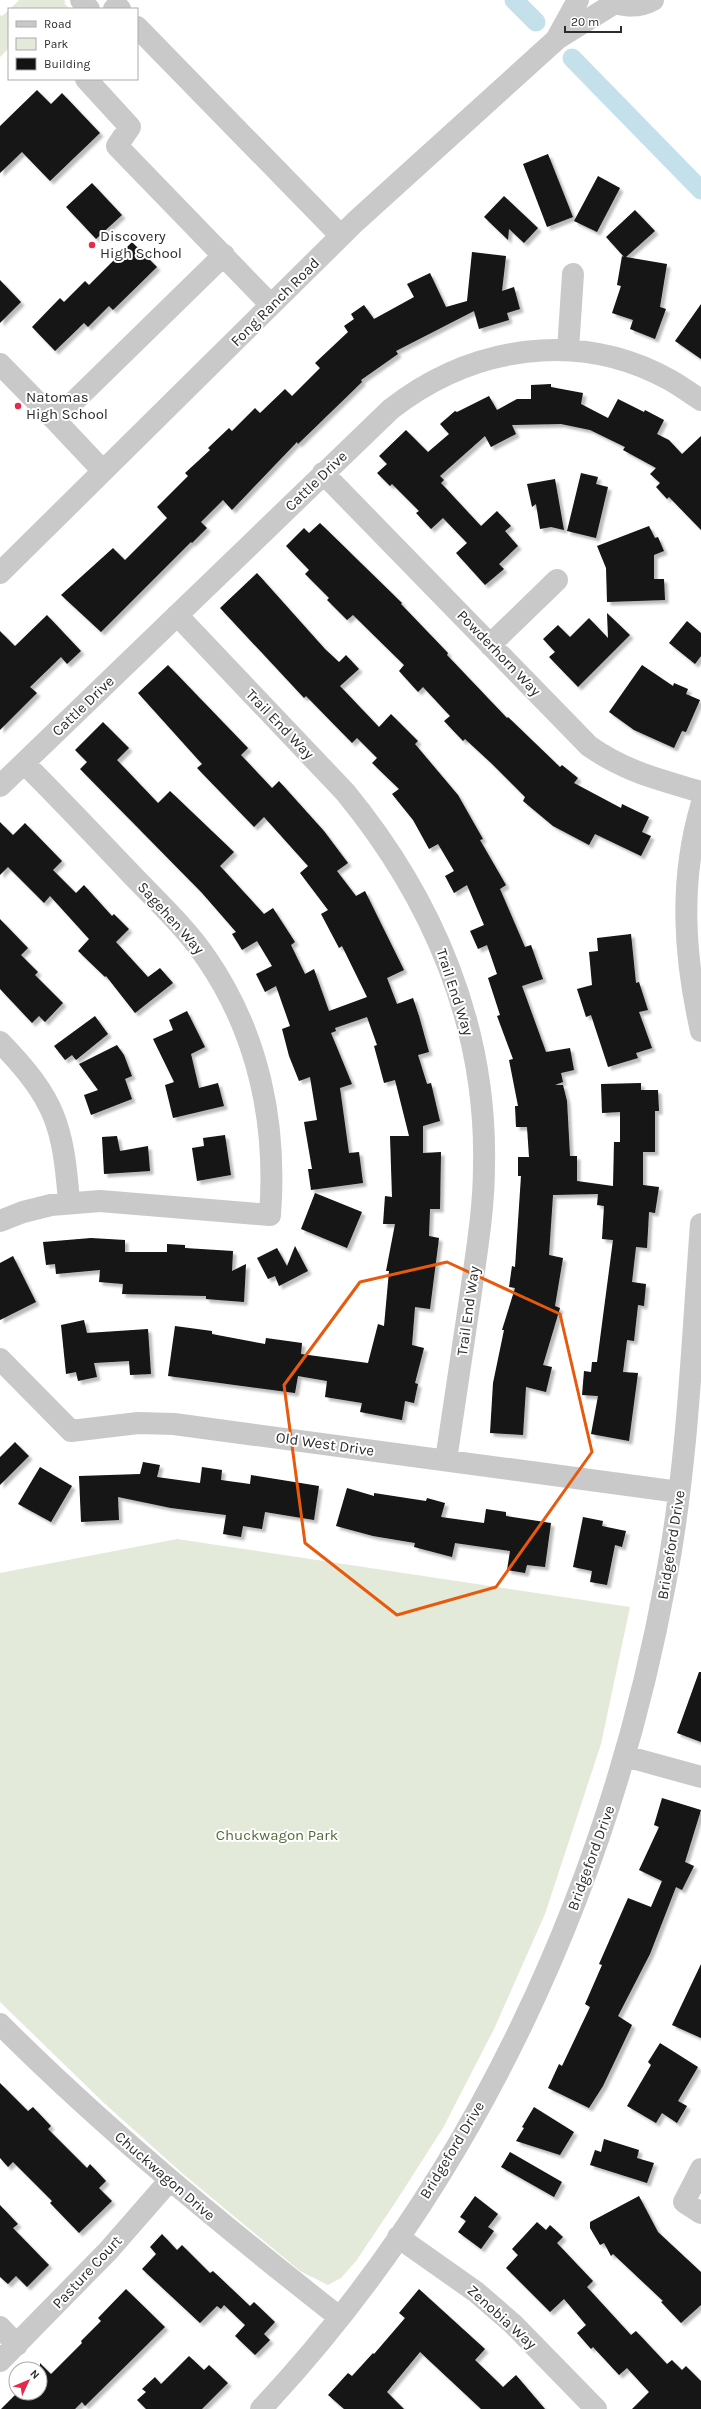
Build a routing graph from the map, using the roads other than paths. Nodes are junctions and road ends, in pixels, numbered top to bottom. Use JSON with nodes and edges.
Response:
{"nodes":[{"id":1,"x":81,"y":0,"type":"edge"},
{"id":2,"x":578,"y":0,"type":"edge"},
{"id":3,"x":653,"y":0,"type":"edge"},
{"id":4,"x":613,"y":2,"type":"edge"},
{"id":5,"x":88,"y":8,"type":"edge"},
{"id":6,"x":138,"y":28,"type":"edge"},
{"id":7,"x":557,"y":39,"type":"junction"},
{"id":8,"x":87,"y":80,"type":"edge"},
{"id":9,"x":341,"y":236,"type":"junction"},
{"id":10,"x":224,"y":255,"type":"junction"},
{"id":11,"x":573,"y":274,"type":"dead end"},
{"id":12,"x":271,"y":305,"type":"junction"},
{"id":13,"x":568,"y":350,"type":"junction"},
{"id":14,"x":0,"y":364,"type":"edge"},
{"id":15,"x":701,"y":400,"type":"edge"},
{"id":16,"x":56,"y":420,"type":"junction"},
{"id":17,"x":103,"y":471,"type":"junction"},
{"id":18,"x":323,"y":473,"type":"junction"},
{"id":19,"x":0,"y":573,"type":"edge"},
{"id":20,"x":557,"y":580,"type":"dead end"},
{"id":21,"x":177,"y":615,"type":"junction"},
{"id":22,"x":490,"y":645,"type":"junction"},
{"id":23,"x":24,"y":763,"type":"junction"},
{"id":24,"x":0,"y":786,"type":"edge"},
{"id":25,"x":701,"y":792,"type":"edge"},
{"id":26,"x":701,"y":806,"type":"edge"},
{"id":27,"x":701,"y":1032,"type":"edge"},
{"id":28,"x":0,"y":1042,"type":"edge"},
{"id":29,"x":69,"y":1202,"type":"junction"},
{"id":30,"x":0,"y":1221,"type":"edge"},
{"id":31,"x":701,"y":1224,"type":"edge"},
{"id":32,"x":697,"y":1338,"type":"edge"},
{"id":33,"x":0,"y":1359,"type":"edge"},
{"id":34,"x":446,"y":1460,"type":"junction"},
{"id":35,"x":679,"y":1492,"type":"junction"},
{"id":36,"x":625,"y":1756,"type":"junction"},
{"id":37,"x":701,"y":1777,"type":"edge"},
{"id":38,"x":0,"y":2024,"type":"edge"},
{"id":39,"x":701,"y":2169,"type":"edge"},
{"id":40,"x":170,"y":2180,"type":"junction"},
{"id":41,"x":701,"y":2213,"type":"edge"},
{"id":42,"x":398,"y":2238,"type":"junction"},
{"id":43,"x":339,"y":2317,"type":"junction"},
{"id":44,"x":0,"y":2327,"type":"edge"},
{"id":45,"x":17,"y":2345,"type":"junction"},
{"id":46,"x":0,"y":2361,"type":"edge"},
{"id":47,"x":274,"y":2405,"type":"edge"},
{"id":48,"x":596,"y":2409,"type":"edge"}],
"edges":[{"from":1,"to":5,"type":"street"},
{"from":2,"to":7,"type":"street","name":"Fong Ranch Road"},
{"from":3,"to":4,"type":"street"},
{"from":4,"to":7,"type":"street","name":"Fong Ranch Road"},
{"from":6,"to":9,"type":"street"},
{"from":7,"to":9,"type":"street","name":"Fong Ranch Road"},
{"from":8,"to":10,"type":"street"},
{"from":9,"to":12,"type":"street","name":"Fong Ranch Road"},
{"from":10,"to":12,"type":"street"},
{"from":10,"to":16,"type":"street"},
{"from":11,"to":13,"type":"street"},
{"from":12,"to":17,"type":"street","name":"Fong Ranch Road"},
{"from":13,"to":15,"type":"street","name":"Cattle Drive"},
{"from":13,"to":18,"type":"street","name":"Cattle Drive"},
{"from":14,"to":16,"type":"street"},
{"from":16,"to":17,"type":"street"},
{"from":17,"to":19,"type":"street","name":"Fong Ranch Road"},
{"from":18,"to":21,"type":"street","name":"Cattle Drive"},
{"from":18,"to":22,"type":"street","name":"Powderhorn Way"},
{"from":20,"to":22,"type":"street"},
{"from":21,"to":23,"type":"street","name":"Cattle Drive"},
{"from":21,"to":34,"type":"street","name":"Trail End Way"},
{"from":22,"to":25,"type":"street","name":"Powderhorn Way"},
{"from":23,"to":24,"type":"street","name":"Cattle Drive"},
{"from":23,"to":29,"type":"street","name":"Sagehen Way"},
{"from":26,"to":27,"type":"street"},
{"from":28,"to":29,"type":"street"},
{"from":29,"to":30,"type":"street","name":"Sagehen Way"},
{"from":31,"to":32,"type":"street","name":"Bridgeford Drive"},
{"from":32,"to":35,"type":"street","name":"Bridgeford Drive"},
{"from":33,"to":34,"type":"street","name":"Old West Drive"},
{"from":34,"to":35,"type":"street","name":"Old West Drive"},
{"from":35,"to":36,"type":"street","name":"Bridgeford Drive"},
{"from":36,"to":37,"type":"street"},
{"from":36,"to":42,"type":"street","name":"Bridgeford Drive"},
{"from":38,"to":40,"type":"street","name":"Chuckwagon Drive"},
{"from":39,"to":41,"type":"street"},
{"from":40,"to":43,"type":"street","name":"Chuckwagon Drive"},
{"from":40,"to":45,"type":"street","name":"Pasture Court"},
{"from":42,"to":43,"type":"street","name":"Bridgeford Drive"},
{"from":42,"to":48,"type":"street","name":"Zenobia Way"},
{"from":43,"to":47,"type":"street","name":"Bridgeford Drive"},
{"from":44,"to":45,"type":"street"},
{"from":45,"to":46,"type":"street","name":"Pasture Court"}]}
